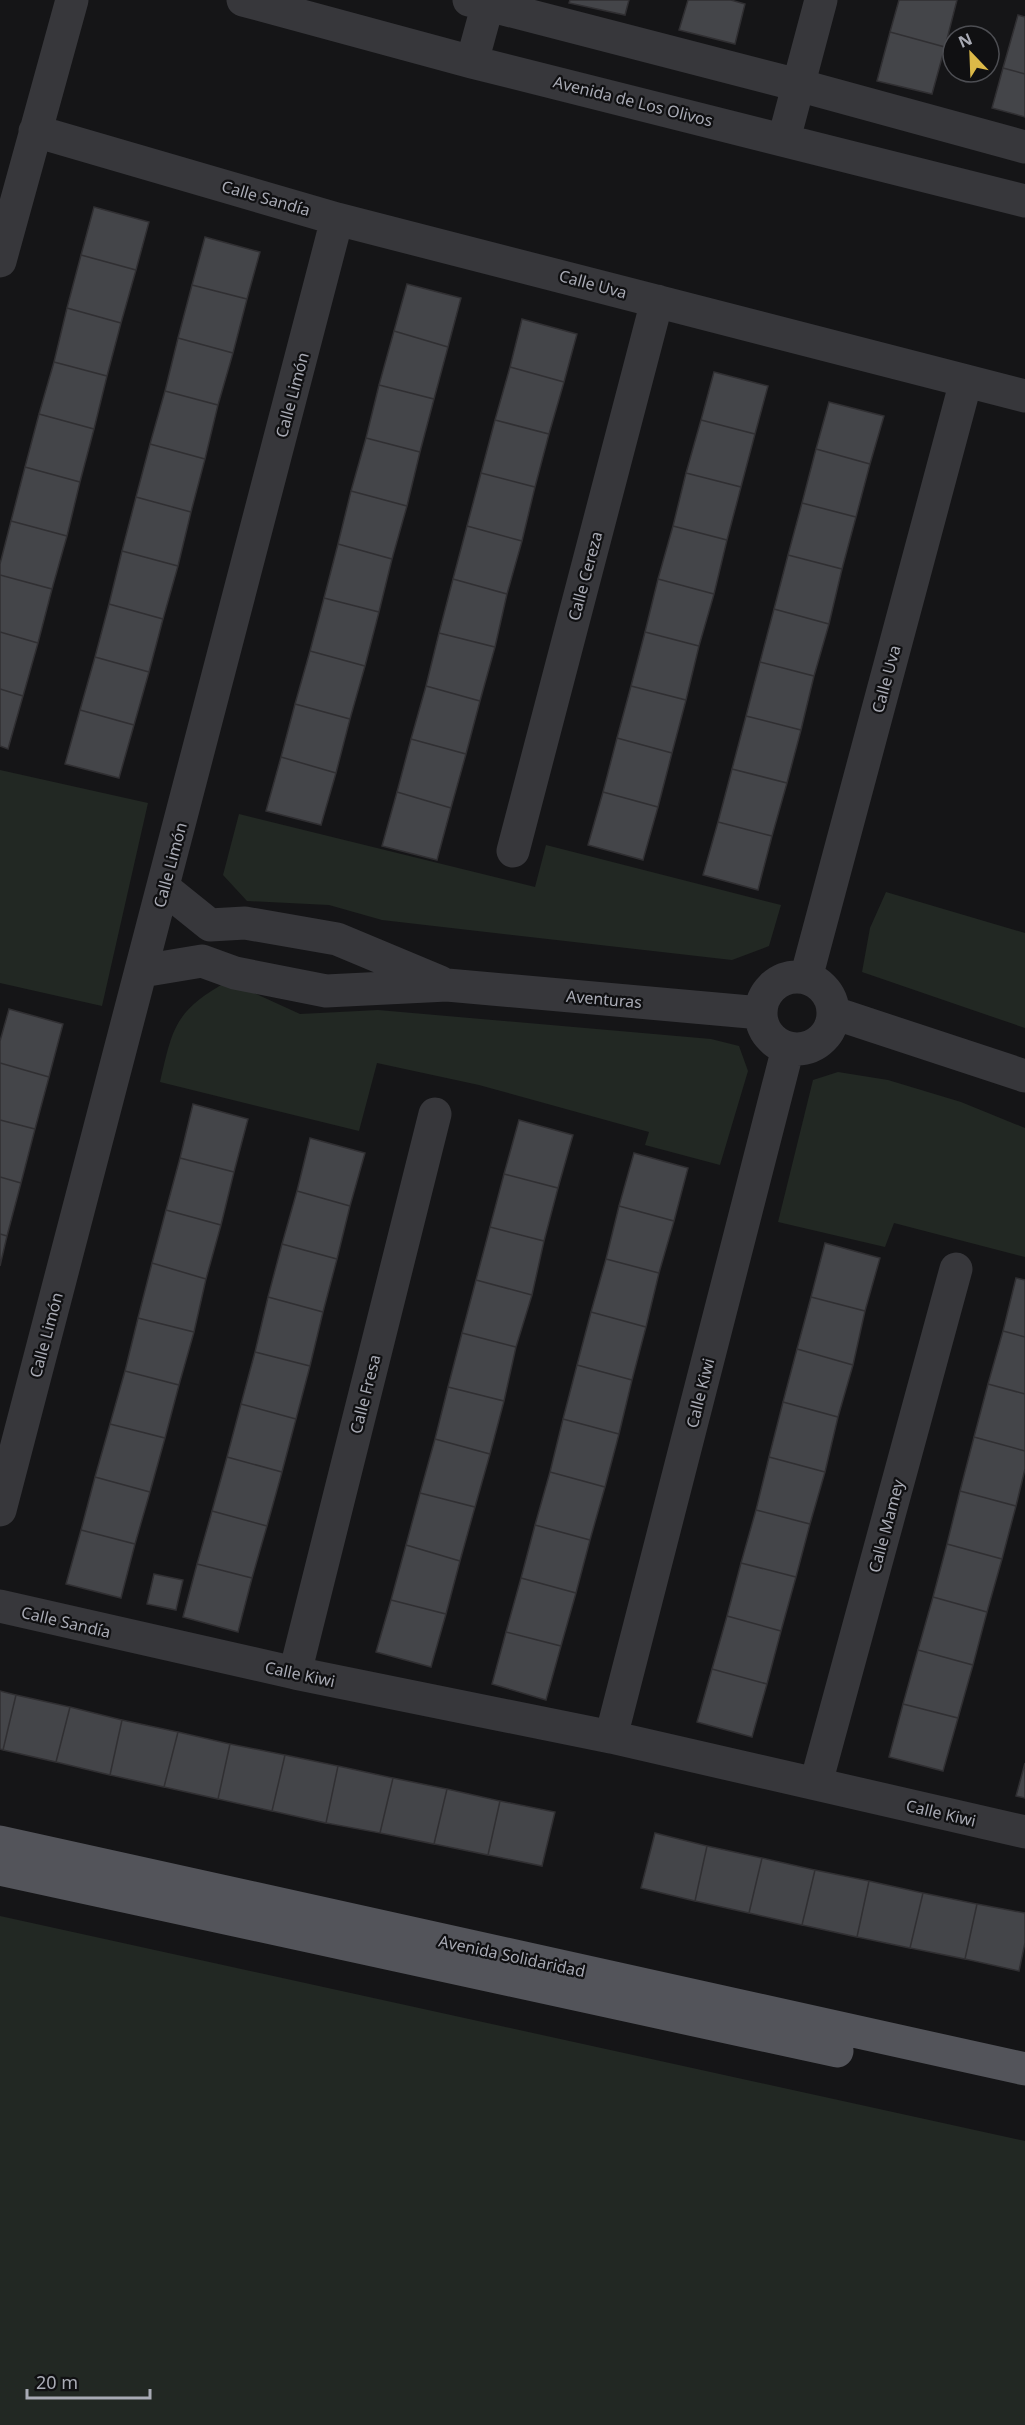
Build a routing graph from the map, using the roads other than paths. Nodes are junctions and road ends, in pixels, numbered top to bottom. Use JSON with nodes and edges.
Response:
{"nodes":[{"id":1,"x":72,"y":0,"type":"edge"},
{"id":2,"x":243,"y":0,"type":"edge"},
{"id":3,"x":821,"y":0,"type":"edge"},
{"id":4,"x":482,"y":2,"type":"edge"},
{"id":5,"x":472,"y":62,"type":"junction"},
{"id":6,"x":801,"y":72,"type":"junction"},
{"id":7,"x":35,"y":131,"type":"junction"},
{"id":8,"x":784,"y":139,"type":"junction"},
{"id":9,"x":1025,"y":147,"type":"edge"},
{"id":10,"x":1025,"y":201,"type":"edge"},
{"id":11,"x":337,"y":219,"type":"junction"},
{"id":12,"x":498,"y":258,"type":"joint"},
{"id":13,"x":0,"y":261,"type":"edge"},
{"id":14,"x":657,"y":301,"type":"junction"},
{"id":15,"x":966,"y":381,"type":"junction"},
{"id":16,"x":1025,"y":396,"type":"edge"},
{"id":17,"x":513,"y":850,"type":"dead end"},
{"id":18,"x":164,"y":888,"type":"junction"},
{"id":19,"x":210,"y":925,"type":"junction"},
{"id":20,"x":202,"y":961,"type":"junction"},
{"id":21,"x":142,"y":971,"type":"junction"},
{"id":22,"x":806,"y":978,"type":"junction"},
{"id":23,"x":447,"y":985,"type":"junction"},
{"id":24,"x":761,"y":1013,"type":"junction"},
{"id":25,"x":834,"y":1013,"type":"junction"},
{"id":26,"x":788,"y":1048,"type":"junction"},
{"id":27,"x":1025,"y":1076,"type":"edge"},
{"id":28,"x":435,"y":1114,"type":"dead end"},
{"id":29,"x":956,"y":1269,"type":"dead end"},
{"id":30,"x":0,"y":1510,"type":"edge"},
{"id":31,"x":0,"y":1606,"type":"edge"},
{"id":32,"x":132,"y":1637,"type":"joint"},
{"id":33,"x":296,"y":1673,"type":"junction"},
{"id":34,"x":611,"y":1737,"type":"junction"},
{"id":35,"x":816,"y":1783,"type":"junction"},
{"id":36,"x":1025,"y":1832,"type":"edge"},
{"id":37,"x":0,"y":1842,"type":"edge"},
{"id":38,"x":0,"y":1869,"type":"edge"},
{"id":39,"x":1025,"y":2069,"type":"edge"},
{"id":40,"x":1025,"y":2092,"type":"edge"}],
"edges":[{"from":1,"to":7,"type":"street"},
{"from":2,"to":5,"type":"street","name":"Avenida de Los Olivos"},
{"from":3,"to":6,"type":"street"},
{"from":4,"to":5,"type":"street"},
{"from":4,"to":6,"type":"street"},
{"from":5,"to":8,"type":"street","name":"Avenida de Los Olivos"},
{"from":6,"to":8,"type":"street"},
{"from":6,"to":9,"type":"street"},
{"from":7,"to":11,"type":"street","name":"Calle Sandía"},
{"from":7,"to":13,"type":"street"},
{"from":8,"to":10,"type":"street","name":"Avenida de Los Olivos"},
{"from":11,"to":12,"type":"street","name":"Calle Sandía"},
{"from":11,"to":18,"type":"street","name":"Calle Limón"},
{"from":12,"to":14,"type":"street","name":"Calle Uva"},
{"from":14,"to":15,"type":"street","name":"Calle Uva"},
{"from":14,"to":17,"type":"street","name":"Calle Cereza"},
{"from":15,"to":16,"type":"street","name":"Calle Uva"},
{"from":15,"to":22,"type":"street","name":"Calle Uva"},
{"from":18,"to":19,"type":"street"},
{"from":18,"to":21,"type":"street","name":"Calle Limón"},
{"from":19,"to":20,"type":"street"},
{"from":19,"to":23,"type":"street","name":"Aventuras"},
{"from":20,"to":21,"type":"street","name":"Aventuras"},
{"from":20,"to":23,"type":"street","name":"Aventuras"},
{"from":21,"to":30,"type":"street","name":"Calle Limón"},
{"from":22,"to":24,"type":"street"},
{"from":22,"to":25,"type":"street"},
{"from":23,"to":24,"type":"street","name":"Aventuras"},
{"from":24,"to":26,"type":"street"},
{"from":25,"to":26,"type":"street"},
{"from":25,"to":27,"type":"street"},
{"from":26,"to":34,"type":"street","name":"Calle Kiwi"},
{"from":28,"to":33,"type":"street","name":"Calle Fresa"},
{"from":29,"to":35,"type":"street","name":"Calle Mamey"},
{"from":31,"to":32,"type":"street","name":"Calle Sandía"},
{"from":32,"to":33,"type":"street","name":"Calle Kiwi"},
{"from":33,"to":34,"type":"street","name":"Calle Kiwi"},
{"from":34,"to":35,"type":"street","name":"Calle Kiwi"},
{"from":35,"to":36,"type":"street","name":"Calle Kiwi"},
{"from":37,"to":39,"type":"main road","name":"Avenida Solidaridad"},
{"from":38,"to":40,"type":"main road","name":"Avenida Solidaridad"}]}
